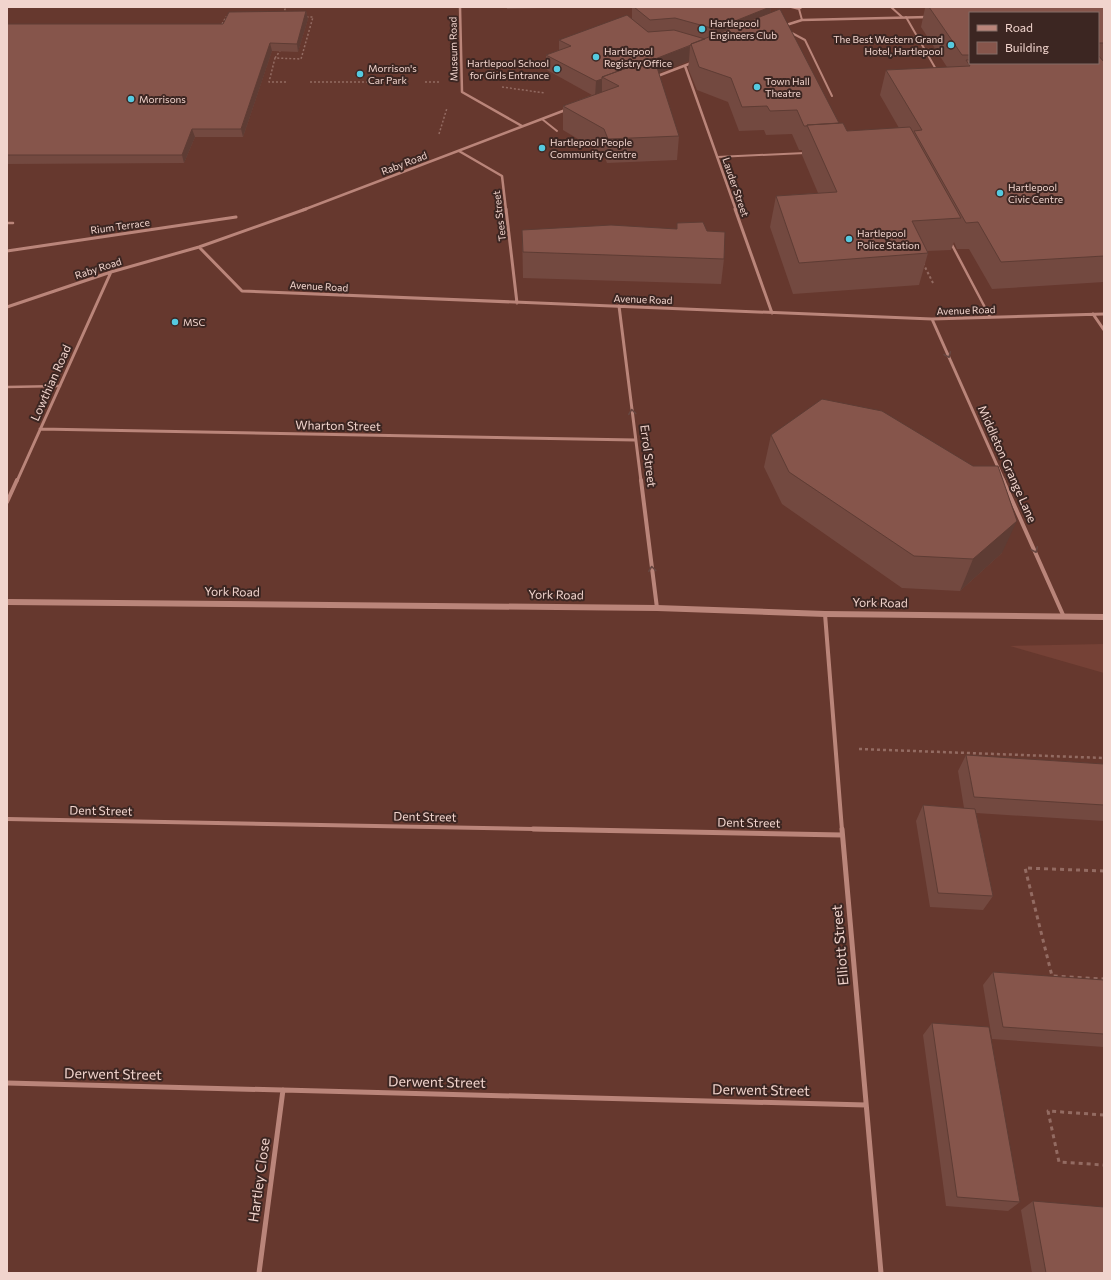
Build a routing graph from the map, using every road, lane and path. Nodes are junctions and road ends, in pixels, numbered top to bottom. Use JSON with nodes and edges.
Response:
{"nodes":[{"id":1,"x":286,"y":7,"type":"edge"},
{"id":2,"x":460,"y":7,"type":"edge"},
{"id":3,"x":791,"y":7,"type":"edge"},
{"id":4,"x":802,"y":7,"type":"edge"},
{"id":5,"x":892,"y":7,"type":"edge"},
{"id":6,"x":799,"y":9,"type":"junction"},
{"id":7,"x":930,"y":16,"type":"dead end"},
{"id":8,"x":233,"y":17,"type":"edge"},
{"id":9,"x":282,"y":17,"type":"edge"},
{"id":10,"x":305,"y":17,"type":"edge"},
{"id":11,"x":902,"y":17,"type":"junction"},
{"id":12,"x":906,"y":17,"type":"junction"},
{"id":13,"x":802,"y":20,"type":"junction"},
{"id":14,"x":229,"y":24,"type":"edge"},
{"id":15,"x":780,"y":27,"type":"joint"},
{"id":16,"x":280,"y":51,"type":"edge"},
{"id":17,"x":275,"y":58,"type":"junction"},
{"id":18,"x":698,"y":60,"type":"edge"},
{"id":19,"x":685,"y":66,"type":"junction"},
{"id":20,"x":940,"y":76,"type":"edge"},
{"id":21,"x":649,"y":79,"type":"edge"},
{"id":22,"x":286,"y":82,"type":"dead end"},
{"id":23,"x":310,"y":82,"type":"dead end"},
{"id":24,"x":401,"y":82,"type":"dead end"},
{"id":25,"x":497,"y":87,"type":"dead end"},
{"id":26,"x":544,"y":93,"type":"dead end"},
{"id":27,"x":832,"y":96,"type":"dead end"},
{"id":28,"x":449,"y":102,"type":"dead end"},
{"id":29,"x":570,"y":109,"type":"edge"},
{"id":30,"x":542,"y":119,"type":"junction"},
{"id":31,"x":522,"y":126,"type":"junction"},
{"id":32,"x":557,"y":131,"type":"dead end"},
{"id":33,"x":438,"y":139,"type":"dead end"},
{"id":34,"x":459,"y":151,"type":"junction"},
{"id":35,"x":805,"y":152,"type":"edge"},
{"id":36,"x":717,"y":157,"type":"junction"},
{"id":37,"x":236,"y":217,"type":"dead end"},
{"id":38,"x":13,"y":223,"type":"dead end"},
{"id":39,"x":7,"y":224,"type":"edge"},
{"id":40,"x":949,"y":240,"type":"edge"},
{"id":41,"x":199,"y":247,"type":"junction"},
{"id":42,"x":7,"y":251,"type":"edge"},
{"id":43,"x":920,"y":258,"type":"edge"},
{"id":44,"x":111,"y":272,"type":"junction"},
{"id":45,"x":933,"y":283,"type":"dead end"},
{"id":46,"x":517,"y":303,"type":"junction"},
{"id":47,"x":619,"y":306,"type":"junction"},
{"id":48,"x":7,"y":307,"type":"edge"},
{"id":49,"x":772,"y":313,"type":"junction"},
{"id":50,"x":1094,"y":314,"type":"junction"},
{"id":51,"x":1104,"y":314,"type":"edge"},
{"id":52,"x":990,"y":317,"type":"junction"},
{"id":53,"x":932,"y":319,"type":"junction"},
{"id":54,"x":1104,"y":330,"type":"edge"},
{"id":55,"x":7,"y":386,"type":"edge"},
{"id":56,"x":60,"y":386,"type":"junction"},
{"id":57,"x":40,"y":429,"type":"junction"},
{"id":58,"x":635,"y":440,"type":"junction"},
{"id":59,"x":7,"y":502,"type":"edge"},
{"id":60,"x":7,"y":602,"type":"edge"},
{"id":61,"x":657,"y":608,"type":"junction"},
{"id":62,"x":826,"y":614,"type":"junction"},
{"id":63,"x":1064,"y":617,"type":"junction"},
{"id":64,"x":1104,"y":617,"type":"edge"},
{"id":65,"x":854,"y":749,"type":"dead end"},
{"id":66,"x":1104,"y":758,"type":"edge"},
{"id":67,"x":7,"y":819,"type":"edge"},
{"id":68,"x":842,"y":835,"type":"junction"},
{"id":69,"x":1104,"y":872,"type":"edge"},
{"id":70,"x":1104,"y":979,"type":"edge"},
{"id":71,"x":7,"y":1083,"type":"edge"},
{"id":72,"x":283,"y":1090,"type":"junction"},
{"id":73,"x":866,"y":1105,"type":"junction"},
{"id":74,"x":1104,"y":1115,"type":"edge"},
{"id":75,"x":1104,"y":1165,"type":"edge"},
{"id":76,"x":259,"y":1273,"type":"edge"},
{"id":77,"x":881,"y":1273,"type":"edge"}],
"edges":[{"from":1,"to":9,"type":"path"},
{"from":2,"to":31,"type":"street","name":"Museum Road"},
{"from":3,"to":6,"type":"lane"},
{"from":4,"to":6,"type":"lane"},
{"from":5,"to":11,"type":"lane"},
{"from":6,"to":13,"type":"lane"},
{"from":7,"to":12,"type":"street"},
{"from":8,"to":14,"type":"path"},
{"from":10,"to":17,"type":"path"},
{"from":11,"to":12,"type":"street"},
{"from":11,"to":13,"type":"street"},
{"from":12,"to":20,"type":"lane"},
{"from":13,"to":15,"type":"street"},
{"from":15,"to":27,"type":"lane"},
{"from":16,"to":17,"type":"path"},
{"from":17,"to":22,"type":"path"},
{"from":18,"to":19,"type":"street"},
{"from":19,"to":21,"type":"street"},
{"from":19,"to":36,"type":"street","name":"Lauder Street"},
{"from":23,"to":24,"type":"path"},
{"from":25,"to":26,"type":"path"},
{"from":28,"to":33,"type":"path"},
{"from":29,"to":30,"type":"street","name":"Raby Road"},
{"from":30,"to":31,"type":"street","name":"Raby Road"},
{"from":30,"to":32,"type":"lane"},
{"from":31,"to":34,"type":"street","name":"Raby Road"},
{"from":34,"to":41,"type":"street","name":"Raby Road"},
{"from":34,"to":46,"type":"street","name":"Tees Street"},
{"from":35,"to":36,"type":"lane"},
{"from":36,"to":49,"type":"street","name":"Lauder Street"},
{"from":37,"to":42,"type":"street","name":"Rium Terrace"},
{"from":38,"to":39,"type":"lane"},
{"from":40,"to":52,"type":"lane"},
{"from":41,"to":44,"type":"street","name":"Raby Road"},
{"from":41,"to":46,"type":"street","name":"Avenue Road"},
{"from":43,"to":45,"type":"path"},
{"from":44,"to":48,"type":"street","name":"Raby Road"},
{"from":44,"to":56,"type":"street","name":"Lowthian Road"},
{"from":46,"to":47,"type":"street","name":"Avenue Road"},
{"from":47,"to":49,"type":"street","name":"Avenue Road"},
{"from":58,"to":47,"type":"street","name":"Errol Street","one_way":true},
{"from":49,"to":53,"type":"street","name":"Avenue Road"},
{"from":50,"to":51,"type":"street","name":"Avenue Road"},
{"from":50,"to":52,"type":"street","name":"Avenue Road"},
{"from":50,"to":54,"type":"street"},
{"from":52,"to":53,"type":"street","name":"Avenue Road"},
{"from":53,"to":63,"type":"street","name":"Middleton Grange Lane","one_way":true},
{"from":55,"to":56,"type":"lane"},
{"from":56,"to":57,"type":"street","name":"Lowthian Road"},
{"from":57,"to":58,"type":"street","name":"Wharton Street"},
{"from":57,"to":59,"type":"street","name":"Lowthian Road"},
{"from":61,"to":58,"type":"street","name":"Errol Street","one_way":true},
{"from":60,"to":61,"type":"main road","name":"York Road"},
{"from":61,"to":62,"type":"main road","name":"York Road"},
{"from":62,"to":63,"type":"main road","name":"York Road"},
{"from":62,"to":68,"type":"street","name":"Elliott Street"},
{"from":63,"to":64,"type":"main road","name":"York Road"},
{"from":65,"to":66,"type":"path"},
{"from":67,"to":68,"type":"street","name":"Dent Street"},
{"from":68,"to":73,"type":"street","name":"Elliott Street"},
{"from":69,"to":70,"type":"path"},
{"from":71,"to":72,"type":"street","name":"Derwent Street"},
{"from":72,"to":73,"type":"street","name":"Derwent Street"},
{"from":72,"to":76,"type":"street","name":"Hartley Close"},
{"from":73,"to":77,"type":"street","name":"Elliott Street"},
{"from":74,"to":75,"type":"path"}]}
